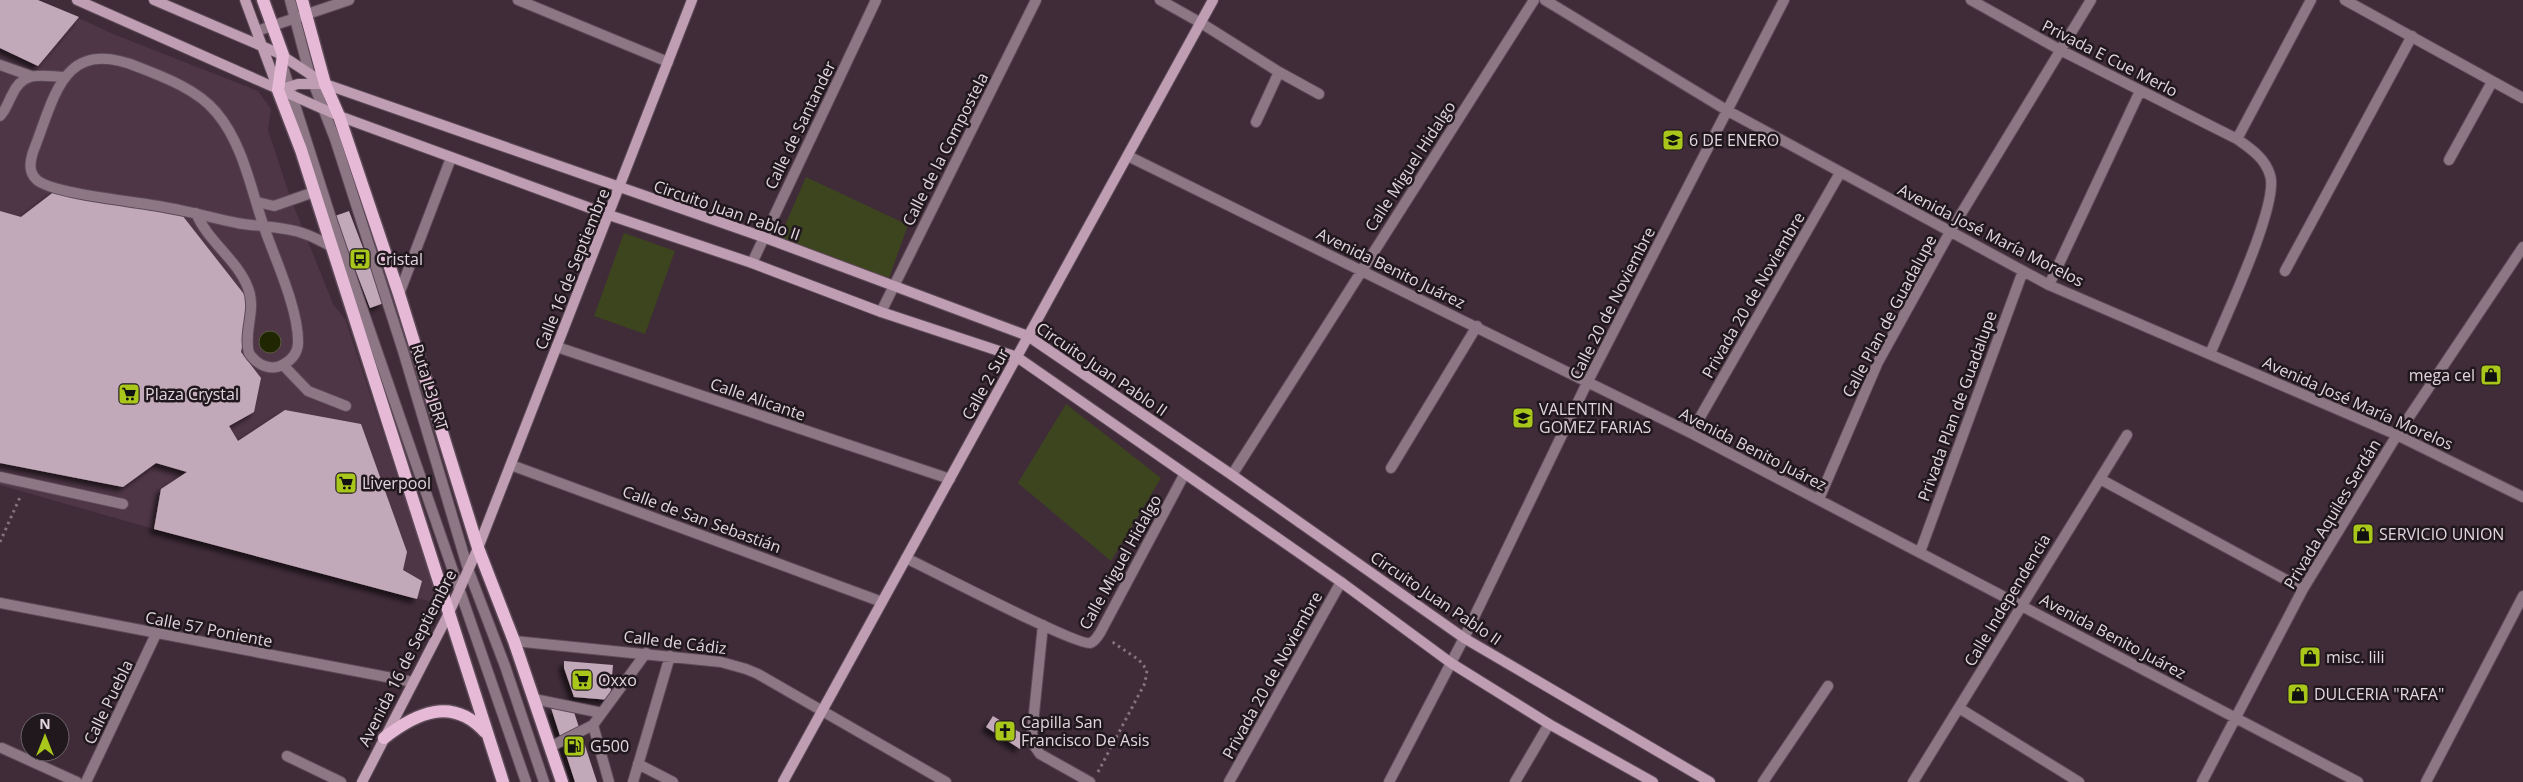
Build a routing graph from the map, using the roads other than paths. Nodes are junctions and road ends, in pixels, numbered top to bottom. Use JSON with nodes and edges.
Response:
{"nodes":[{"id":1,"x":77,"y":0,"type":"edge"},
{"id":2,"x":154,"y":0,"type":"edge"},
{"id":3,"x":245,"y":0,"type":"edge"},
{"id":4,"x":259,"y":0,"type":"edge"},
{"id":5,"x":263,"y":0,"type":"edge"},
{"id":6,"x":269,"y":0,"type":"edge"},
{"id":7,"x":282,"y":0,"type":"edge"},
{"id":8,"x":290,"y":0,"type":"edge"},
{"id":9,"x":302,"y":0,"type":"edge"},
{"id":10,"x":349,"y":0,"type":"edge"},
{"id":11,"x":518,"y":0,"type":"edge"},
{"id":12,"x":692,"y":0,"type":"edge"},
{"id":13,"x":876,"y":0,"type":"edge"},
{"id":14,"x":1036,"y":0,"type":"edge"},
{"id":15,"x":1160,"y":0,"type":"edge"},
{"id":16,"x":1213,"y":0,"type":"edge"},
{"id":17,"x":1534,"y":0,"type":"edge"},
{"id":18,"x":1545,"y":0,"type":"edge"},
{"id":19,"x":1784,"y":0,"type":"edge"},
{"id":20,"x":1971,"y":0,"type":"edge"},
{"id":21,"x":2091,"y":0,"type":"edge"},
{"id":22,"x":2311,"y":0,"type":"edge"},
{"id":23,"x":2345,"y":0,"type":"edge"},
{"id":24,"x":297,"y":17,"type":"junction"},
{"id":25,"x":1201,"y":23,"type":"junction"},
{"id":26,"x":273,"y":25,"type":"junction"},
{"id":27,"x":256,"y":31,"type":"junction"},
{"id":28,"x":2412,"y":36,"type":"junction"},
{"id":29,"x":262,"y":46,"type":"junction"},
{"id":30,"x":2062,"y":51,"type":"junction"},
{"id":31,"x":284,"y":58,"type":"junction"},
{"id":32,"x":668,"y":62,"type":"junction"},
{"id":33,"x":0,"y":65,"type":"edge"},
{"id":34,"x":309,"y":72,"type":"junction"},
{"id":35,"x":1280,"y":72,"type":"junction"},
{"id":36,"x":32,"y":76,"type":"junction"},
{"id":37,"x":64,"y":77,"type":"junction"},
{"id":38,"x":2492,"y":82,"type":"junction"},
{"id":39,"x":320,"y":83,"type":"junction"},
{"id":40,"x":287,"y":91,"type":"junction"},
{"id":41,"x":2140,"y":91,"type":"junction"},
{"id":42,"x":1319,"y":94,"type":"dead end"},
{"id":43,"x":2523,"y":98,"type":"edge"},
{"id":44,"x":322,"y":107,"type":"junction"},
{"id":45,"x":1728,"y":112,"type":"junction"},
{"id":46,"x":0,"y":116,"type":"edge"},
{"id":47,"x":339,"y":116,"type":"junction"},
{"id":48,"x":1256,"y":122,"type":"dead end"},
{"id":49,"x":2237,"y":139,"type":"junction"},
{"id":50,"x":1128,"y":156,"type":"junction"},
{"id":51,"x":452,"y":158,"type":"junction"},
{"id":52,"x":2449,"y":160,"type":"dead end"},
{"id":53,"x":1840,"y":173,"type":"junction"},
{"id":54,"x":620,"y":188,"type":"junction"},
{"id":55,"x":314,"y":192,"type":"junction"},
{"id":56,"x":257,"y":202,"type":"junction"},
{"id":57,"x":196,"y":213,"type":"junction"},
{"id":58,"x":609,"y":215,"type":"junction"},
{"id":59,"x":264,"y":228,"type":"junction"},
{"id":60,"x":1950,"y":232,"type":"junction"},
{"id":61,"x":763,"y":237,"type":"junction"},
{"id":62,"x":332,"y":247,"type":"junction"},
{"id":63,"x":2523,"y":247,"type":"edge"},
{"id":64,"x":752,"y":263,"type":"junction"},
{"id":65,"x":1360,"y":271,"type":"junction"},
{"id":66,"x":2023,"y":271,"type":"junction"},
{"id":67,"x":2285,"y":271,"type":"dead end"},
{"id":68,"x":2049,"y":285,"type":"junction"},
{"id":69,"x":892,"y":287,"type":"junction"},
{"id":70,"x":399,"y":294,"type":"junction"},
{"id":71,"x":881,"y":312,"type":"junction"},
{"id":72,"x":1477,"y":326,"type":"junction"},
{"id":73,"x":1028,"y":336,"type":"junction"},
{"id":74,"x":557,"y":347,"type":"junction"},
{"id":75,"x":2210,"y":354,"type":"junction"},
{"id":76,"x":1017,"y":357,"type":"junction"},
{"id":77,"x":284,"y":365,"type":"junction"},
{"id":78,"x":1587,"y":383,"type":"junction"},
{"id":79,"x":346,"y":406,"type":"dead end"},
{"id":80,"x":1691,"y":432,"type":"junction"},
{"id":81,"x":2127,"y":435,"type":"dead end"},
{"id":82,"x":2397,"y":435,"type":"junction"},
{"id":83,"x":511,"y":465,"type":"junction"},
{"id":84,"x":1391,"y":468,"type":"dead end"},
{"id":85,"x":1184,"y":475,"type":"junction"},
{"id":86,"x":1232,"y":475,"type":"junction"},
{"id":87,"x":0,"y":476,"type":"edge"},
{"id":88,"x":950,"y":479,"type":"junction"},
{"id":89,"x":2100,"y":479,"type":"junction"},
{"id":90,"x":2523,"y":497,"type":"edge"},
{"id":91,"x":1819,"y":499,"type":"junction"},
{"id":92,"x":123,"y":504,"type":"dead end"},
{"id":93,"x":478,"y":548,"type":"junction"},
{"id":94,"x":1920,"y":552,"type":"junction"},
{"id":95,"x":906,"y":558,"type":"junction"},
{"id":96,"x":468,"y":569,"type":"junction"},
{"id":97,"x":1341,"y":582,"type":"junction"},
{"id":98,"x":459,"y":588,"type":"junction"},
{"id":99,"x":2303,"y":588,"type":"junction"},
{"id":100,"x":2523,"y":596,"type":"edge"},
{"id":101,"x":882,"y":602,"type":"junction"},
{"id":102,"x":0,"y":603,"type":"edge"},
{"id":103,"x":2021,"y":604,"type":"junction"},
{"id":104,"x":448,"y":615,"type":"junction"},
{"id":105,"x":1043,"y":625,"type":"junction"},
{"id":106,"x":156,"y":634,"type":"junction"},
{"id":107,"x":1464,"y":638,"type":"junction"},
{"id":108,"x":514,"y":641,"type":"junction"},
{"id":109,"x":646,"y":653,"type":"junction"},
{"id":110,"x":670,"y":656,"type":"junction"},
{"id":111,"x":1451,"y":663,"type":"junction"},
{"id":112,"x":413,"y":682,"type":"junction"},
{"id":113,"x":1828,"y":686,"type":"dead end"},
{"id":114,"x":534,"y":699,"type":"junction"},
{"id":115,"x":1959,"y":708,"type":"junction"},
{"id":116,"x":822,"y":712,"type":"junction"},
{"id":117,"x":602,"y":713,"type":"junction"},
{"id":118,"x":2236,"y":717,"type":"junction"},
{"id":119,"x":1549,"y":724,"type":"junction"},
{"id":120,"x":593,"y":726,"type":"junction"},
{"id":121,"x":488,"y":736,"type":"junction"},
{"id":122,"x":384,"y":738,"type":"junction"},
{"id":123,"x":550,"y":747,"type":"junction"},
{"id":124,"x":2,"y":748,"type":"dead end"},
{"id":125,"x":287,"y":756,"type":"dead end"},
{"id":126,"x":638,"y":764,"type":"junction"},
{"id":127,"x":1093,"y":778,"type":"edge"},
{"id":128,"x":77,"y":782,"type":"edge"},
{"id":129,"x":86,"y":782,"type":"edge"},
{"id":130,"x":341,"y":782,"type":"edge"},
{"id":131,"x":362,"y":782,"type":"edge"},
{"id":132,"x":503,"y":782,"type":"edge"},
{"id":133,"x":526,"y":782,"type":"edge"},
{"id":134,"x":544,"y":782,"type":"edge"},
{"id":135,"x":562,"y":782,"type":"edge"},
{"id":136,"x":609,"y":782,"type":"edge"},
{"id":137,"x":633,"y":782,"type":"edge"},
{"id":138,"x":673,"y":782,"type":"edge"},
{"id":139,"x":783,"y":782,"type":"edge"},
{"id":140,"x":946,"y":782,"type":"edge"},
{"id":141,"x":1229,"y":782,"type":"edge"},
{"id":142,"x":1389,"y":782,"type":"edge"},
{"id":143,"x":1514,"y":782,"type":"edge"},
{"id":144,"x":1653,"y":782,"type":"edge"},
{"id":145,"x":1710,"y":782,"type":"edge"},
{"id":146,"x":1763,"y":782,"type":"edge"},
{"id":147,"x":1913,"y":782,"type":"edge"},
{"id":148,"x":2079,"y":782,"type":"edge"},
{"id":149,"x":2202,"y":782,"type":"edge"},
{"id":150,"x":2358,"y":782,"type":"edge"},
{"id":151,"x":2426,"y":782,"type":"edge"}],
"edges":[{"from":1,"to":40,"type":"main road"},
{"from":2,"to":29,"type":"main road","name":"Circuito Juan Pablo II"},
{"from":3,"to":27,"type":"main road"},
{"from":4,"to":26,"type":"street"},
{"from":5,"to":26,"type":"main road"},
{"from":6,"to":26,"type":"street"},
{"from":7,"to":24,"type":"street"},
{"from":8,"to":24,"type":"street"},
{"from":9,"to":24,"type":"main road"},
{"from":10,"to":24,"type":"street"},
{"from":11,"to":32,"type":"street"},
{"from":12,"to":32,"type":"main road","name":"Calle 16 de Septiembre"},
{"from":13,"to":61,"type":"street","name":"Calle de Santander"},
{"from":14,"to":69,"type":"street","name":"Calle de la Compostela"},
{"from":15,"to":25,"type":"street"},
{"from":16,"to":25,"type":"main road","name":"Calle 2 Sur"},
{"from":17,"to":65,"type":"street","name":"Calle Miguel Hidalgo"},
{"from":18,"to":45,"type":"street","name":"Avenida José María Morelos"},
{"from":19,"to":45,"type":"street","name":"Calle 20 de Noviembre"},
{"from":20,"to":30,"type":"street","name":"Privada E Cue Merlo"},
{"from":21,"to":30,"type":"street","name":"Calle Plan de Guadalupe"},
{"from":22,"to":49,"type":"street"},
{"from":23,"to":28,"type":"street"},
{"from":24,"to":26,"type":"street"},
{"from":24,"to":34,"type":"street"},
{"from":24,"to":39,"type":"main road"},
{"from":25,"to":35,"type":"street"},
{"from":25,"to":50,"type":"main road","name":"Calle 2 Sur"},
{"from":26,"to":27,"type":"street"},
{"from":26,"to":31,"type":"main road"},
{"from":27,"to":29,"type":"main road"},
{"from":28,"to":38,"type":"street"},
{"from":28,"to":67,"type":"street"},
{"from":29,"to":31,"type":"main road","name":"Circuito Juan Pablo II"},
{"from":29,"to":40,"type":"main road"},
{"from":30,"to":41,"type":"street","name":"Privada E Cue Merlo"},
{"from":30,"to":60,"type":"street","name":"Calle Plan de Guadalupe"},
{"from":31,"to":34,"type":"main road","name":"Circuito Juan Pablo II"},
{"from":31,"to":40,"type":"main road"},
{"from":32,"to":54,"type":"main road","name":"Calle 16 de Septiembre"},
{"from":33,"to":36,"type":"street"},
{"from":34,"to":39,"type":"main road","name":"Circuito Juan Pablo II"},
{"from":35,"to":42,"type":"street"},
{"from":35,"to":48,"type":"street"},
{"from":36,"to":37,"type":"street"},
{"from":36,"to":46,"type":"street"},
{"from":37,"to":56,"type":"street"},
{"from":37,"to":57,"type":"street"},
{"from":38,"to":43,"type":"street"},
{"from":38,"to":52,"type":"street"},
{"from":39,"to":40,"type":"main road","name":"Circuito Juan Pablo II"},
{"from":39,"to":44,"type":"street","name":"Ruta L3 BRT"},
{"from":39,"to":47,"type":"main road"},
{"from":39,"to":54,"type":"main road","name":"Circuito Juan Pablo II"},
{"from":40,"to":44,"type":"main road"},
{"from":40,"to":55,"type":"main road"},
{"from":40,"to":98,"type":"street"},
{"from":41,"to":49,"type":"street","name":"Privada E Cue Merlo"},
{"from":41,"to":68,"type":"street"},
{"from":44,"to":47,"type":"main road"},
{"from":44,"to":96,"type":"street","name":"Ruta L3 BRT"},
{"from":45,"to":53,"type":"street","name":"Avenida José María Morelos"},
{"from":45,"to":78,"type":"street","name":"Calle 20 de Noviembre"},
{"from":47,"to":51,"type":"main road"},
{"from":47,"to":70,"type":"main road"},
{"from":49,"to":75,"type":"street","name":"Privada E Cue Merlo"},
{"from":50,"to":65,"type":"street","name":"Avenida Benito Juárez"},
{"from":50,"to":73,"type":"main road","name":"Calle 2 Sur"},
{"from":51,"to":58,"type":"main road"},
{"from":51,"to":70,"type":"street"},
{"from":53,"to":60,"type":"street","name":"Avenida José María Morelos"},
{"from":53,"to":80,"type":"street","name":"Privada 20 de Noviembre"},
{"from":54,"to":58,"type":"main road","name":"Calle 16 de Septiembre"},
{"from":54,"to":61,"type":"main road","name":"Circuito Juan Pablo II"},
{"from":55,"to":56,"type":"street"},
{"from":55,"to":62,"type":"main road"},
{"from":56,"to":59,"type":"street"},
{"from":57,"to":59,"type":"street"},
{"from":57,"to":77,"type":"street"},
{"from":58,"to":64,"type":"main road"},
{"from":58,"to":74,"type":"main road","name":"Calle 16 de Septiembre"},
{"from":59,"to":62,"type":"street"},
{"from":59,"to":77,"type":"street"},
{"from":60,"to":66,"type":"street","name":"Avenida José María Morelos"},
{"from":60,"to":91,"type":"street","name":"Calle Plan de Guadalupe"},
{"from":61,"to":64,"type":"street","name":"Calle de Santander"},
{"from":61,"to":69,"type":"main road","name":"Circuito Juan Pablo II"},
{"from":62,"to":104,"type":"main road"},
{"from":63,"to":82,"type":"street","name":"Privada Aquiles Serdán"},
{"from":64,"to":71,"type":"main road"},
{"from":65,"to":72,"type":"street","name":"Avenida Benito Juárez"},
{"from":65,"to":86,"type":"street","name":"Calle Miguel Hidalgo"},
{"from":66,"to":68,"type":"street","name":"Avenida José María Morelos"},
{"from":66,"to":94,"type":"street","name":"Privada Plan de Guadalupe"},
{"from":68,"to":75,"type":"street","name":"Avenida José María Morelos"},
{"from":69,"to":71,"type":"street","name":"Calle de la Compostela"},
{"from":69,"to":73,"type":"main road","name":"Circuito Juan Pablo II"},
{"from":70,"to":93,"type":"main road"},
{"from":71,"to":76,"type":"main road"},
{"from":72,"to":78,"type":"street","name":"Avenida Benito Juárez"},
{"from":72,"to":84,"type":"street"},
{"from":73,"to":76,"type":"main road","name":"Calle 2 Sur"},
{"from":73,"to":86,"type":"main road","name":"Circuito Juan Pablo II"},
{"from":74,"to":83,"type":"main road","name":"Calle 16 de Septiembre"},
{"from":74,"to":88,"type":"street","name":"Calle Alicante"},
{"from":75,"to":82,"type":"street","name":"Avenida José María Morelos"},
{"from":76,"to":85,"type":"main road"},
{"from":76,"to":88,"type":"main road","name":"Calle 2 Sur"},
{"from":77,"to":79,"type":"street"},
{"from":78,"to":80,"type":"street","name":"Avenida Benito Juárez"},
{"from":78,"to":107,"type":"street","name":"Calle 20 de Noviembre"},
{"from":80,"to":91,"type":"street","name":"Avenida Benito Juárez"},
{"from":81,"to":89,"type":"street","name":"Calle Independencia"},
{"from":82,"to":90,"type":"street","name":"Avenida José María Morelos"},
{"from":82,"to":99,"type":"street","name":"Privada Aquiles Serdán"},
{"from":83,"to":93,"type":"main road","name":"Calle 16 de Septiembre"},
{"from":83,"to":101,"type":"street","name":"Calle de San Sebastián"},
{"from":85,"to":97,"type":"main road"},
{"from":85,"to":105,"type":"street","name":"Calle Miguel Hidalgo"},
{"from":86,"to":107,"type":"main road","name":"Circuito Juan Pablo II"},
{"from":87,"to":92,"type":"street"},
{"from":88,"to":95,"type":"main road","name":"Calle 2 Sur"},
{"from":89,"to":99,"type":"street"},
{"from":89,"to":103,"type":"street","name":"Calle Independencia"},
{"from":91,"to":94,"type":"street","name":"Avenida Benito Juárez"},
{"from":93,"to":96,"type":"main road","name":"Avenida 16 de Septiembre"},
{"from":93,"to":108,"type":"main road"},
{"from":94,"to":103,"type":"street","name":"Avenida Benito Juárez"},
{"from":95,"to":101,"type":"main road","name":"Calle 2 Sur"},
{"from":95,"to":105,"type":"street"},
{"from":96,"to":98,"type":"main road","name":"Avenida 16 de Septiembre"},
{"from":96,"to":134,"type":"street","name":"Ruta L3 BRT"},
{"from":97,"to":111,"type":"main road"},
{"from":97,"to":141,"type":"street","name":"Privada 20 de Noviembre"},
{"from":98,"to":104,"type":"main road","name":"Avenida 16 de Septiembre"},
{"from":98,"to":133,"type":"street"},
{"from":99,"to":118,"type":"street","name":"Privada Aquiles Serdán"},
{"from":100,"to":151,"type":"street"},
{"from":101,"to":116,"type":"main road","name":"Calle 2 Sur"},
{"from":102,"to":106,"type":"street","name":"Calle 57 Poniente"},
{"from":103,"to":115,"type":"street","name":"Calle Independencia"},
{"from":103,"to":118,"type":"street","name":"Avenida Benito Juárez"},
{"from":104,"to":112,"type":"main road","name":"Avenida 16 de Septiembre"},
{"from":104,"to":121,"type":"main road"},
{"from":105,"to":127,"type":"street"},
{"from":106,"to":112,"type":"street","name":"Calle 57 Poniente"},
{"from":106,"to":129,"type":"street","name":"Calle Puebla"},
{"from":107,"to":111,"type":"street","name":"Calle 20 de Noviembre"},
{"from":107,"to":145,"type":"main road","name":"Circuito Juan Pablo II"},
{"from":108,"to":109,"type":"street","name":"Calle de Cádiz"},
{"from":108,"to":114,"type":"main road"},
{"from":109,"to":110,"type":"street","name":"Calle de Cádiz"},
{"from":109,"to":117,"type":"street"},
{"from":110,"to":116,"type":"street","name":"Calle de Cádiz"},
{"from":110,"to":126,"type":"street"},
{"from":111,"to":119,"type":"main road"},
{"from":111,"to":142,"type":"street","name":"Calle 20 de Noviembre"},
{"from":112,"to":122,"type":"main road","name":"Avenida 16 de Septiembre"},
{"from":113,"to":146,"type":"street"},
{"from":114,"to":117,"type":"street"},
{"from":114,"to":123,"type":"main road"},
{"from":115,"to":147,"type":"street","name":"Calle Independencia"},
{"from":115,"to":148,"type":"street"},
{"from":116,"to":139,"type":"main road","name":"Calle 2 Sur"},
{"from":116,"to":140,"type":"street","name":"Calle de Cádiz"},
{"from":117,"to":120,"type":"street"},
{"from":118,"to":149,"type":"street","name":"Privada Aquiles Serdán"},
{"from":118,"to":150,"type":"street","name":"Avenida Benito Juárez"},
{"from":119,"to":143,"type":"street"},
{"from":119,"to":144,"type":"main road"},
{"from":120,"to":123,"type":"street"},
{"from":120,"to":136,"type":"street"},
{"from":121,"to":122,"type":"main road"},
{"from":121,"to":132,"type":"main road"},
{"from":122,"to":131,"type":"main road","name":"Avenida 16 de Septiembre"},
{"from":123,"to":135,"type":"main road"},
{"from":124,"to":128,"type":"street"},
{"from":125,"to":130,"type":"street"},
{"from":126,"to":137,"type":"street"},
{"from":126,"to":138,"type":"street"}]}
